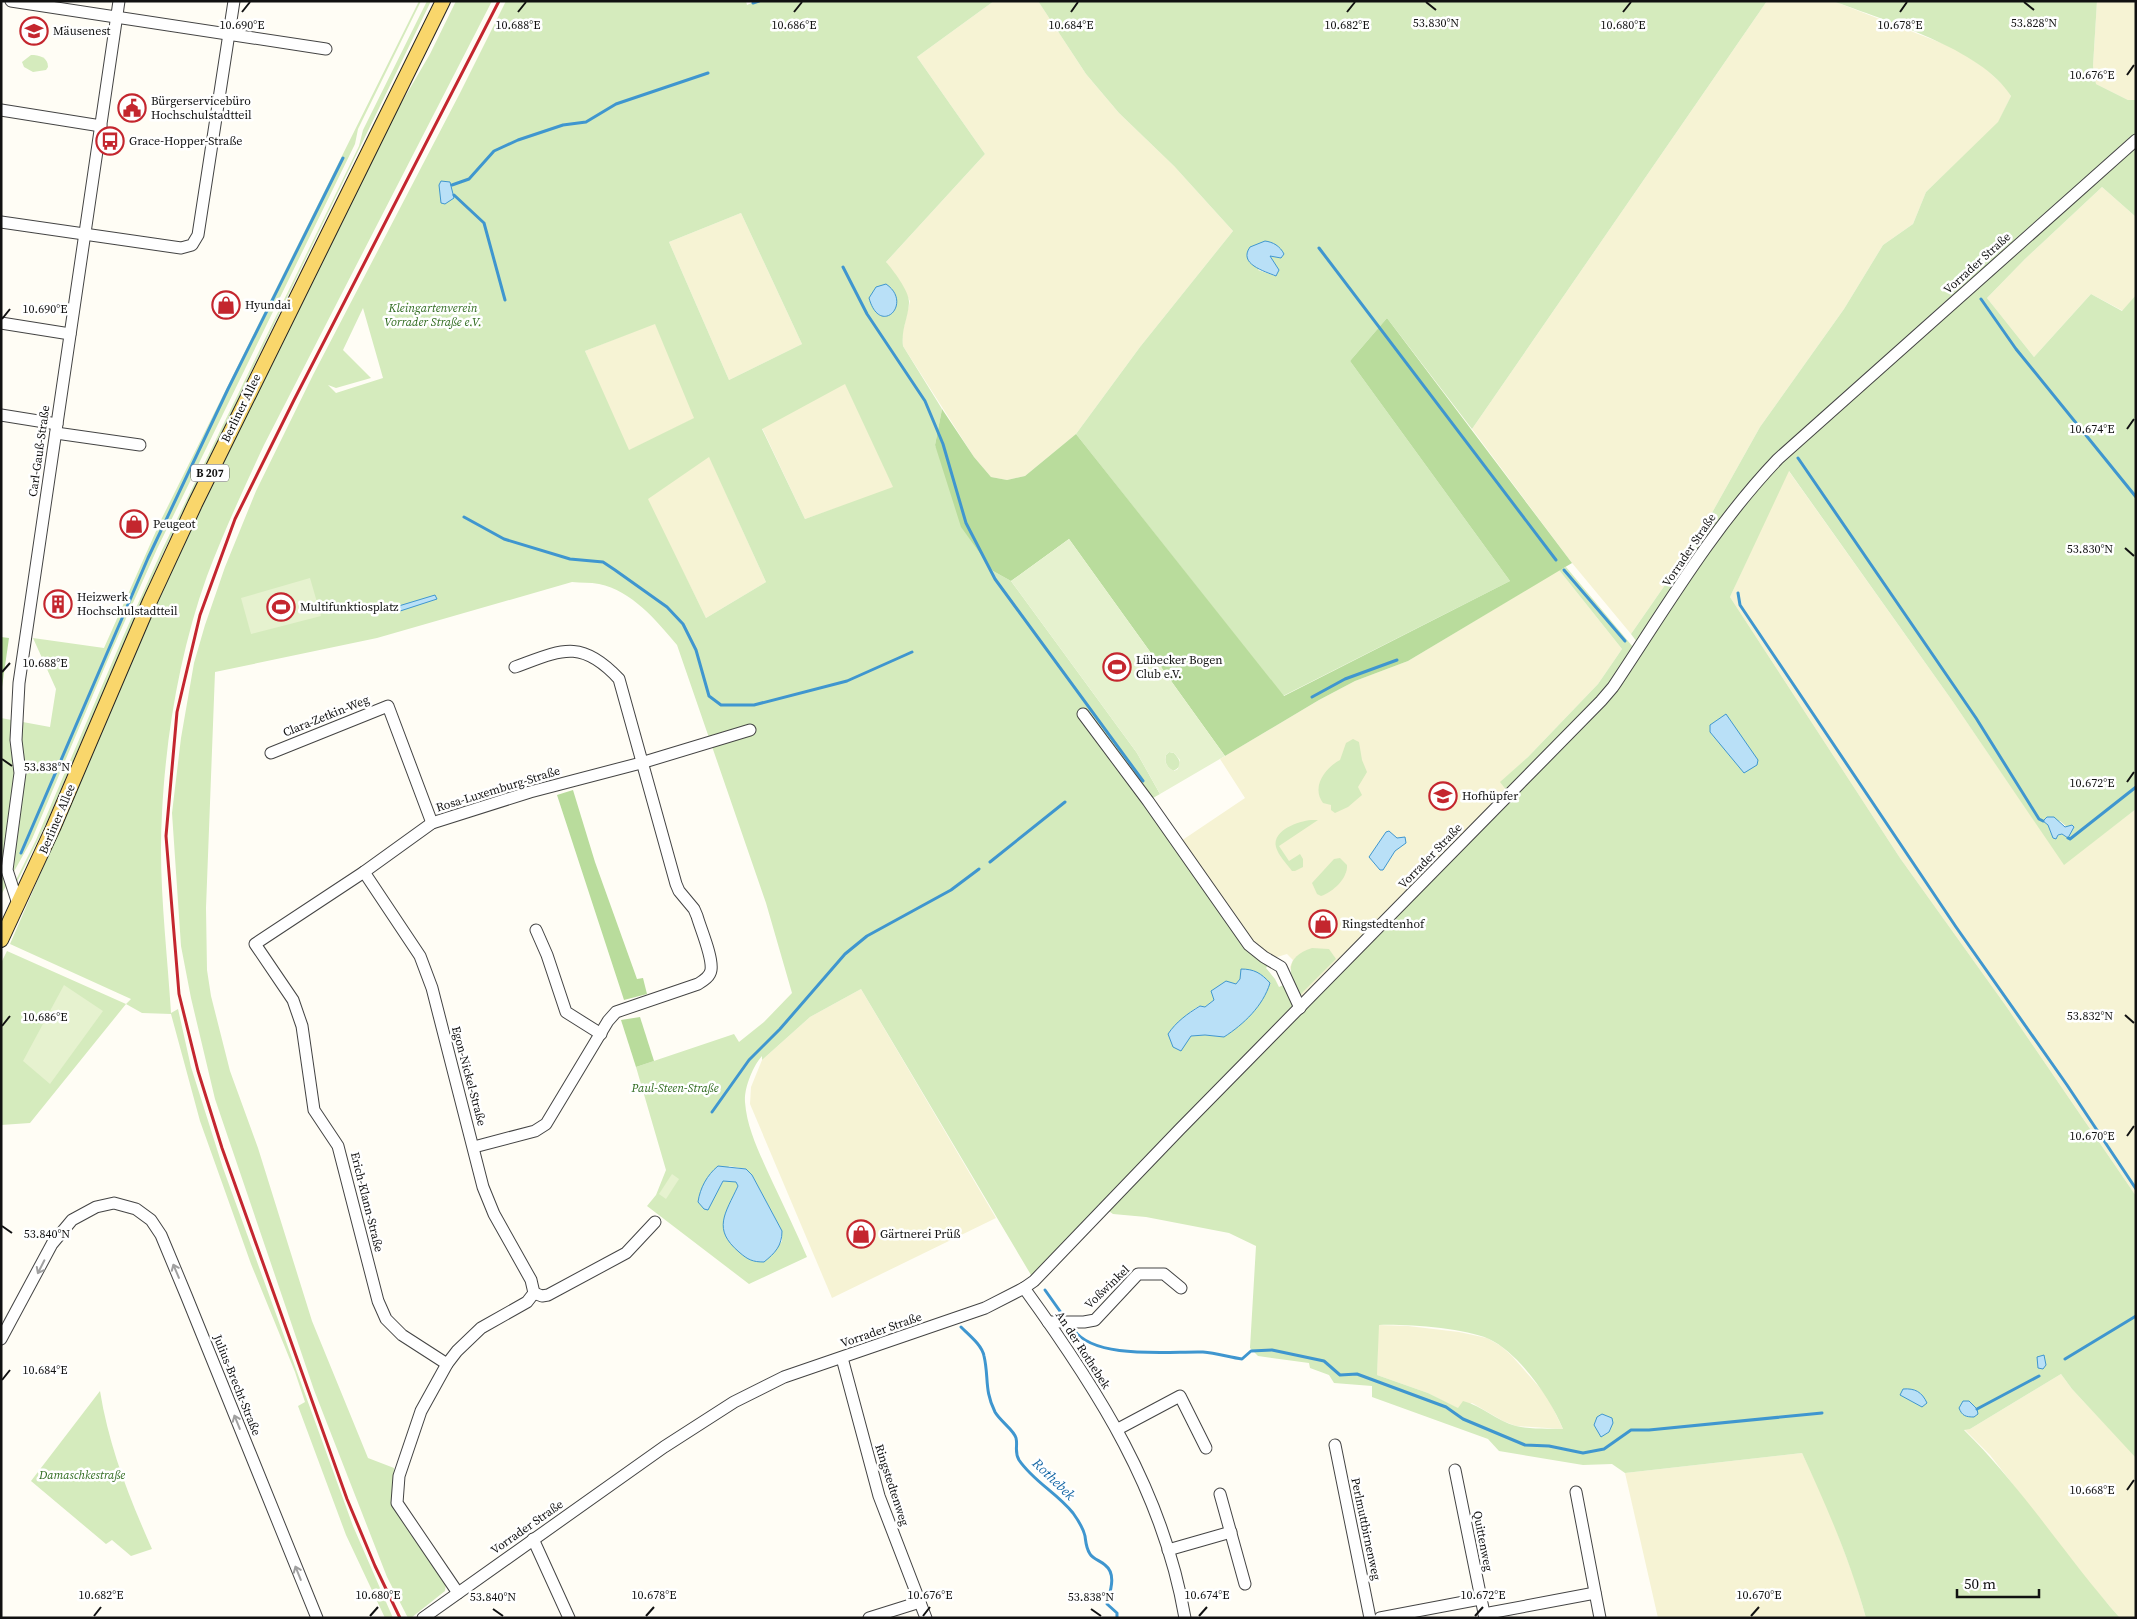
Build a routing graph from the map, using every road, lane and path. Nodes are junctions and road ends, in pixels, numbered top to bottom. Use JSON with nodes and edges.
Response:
{"nodes":[{"id":1,"x":11,"y":1,"type":"edge"},
{"id":2,"x":119,"y":1,"type":"edge"},
{"id":3,"x":234,"y":1,"type":"edge"},
{"id":4,"x":443,"y":1,"type":"edge"},
{"id":5,"x":117,"y":17,"type":"junction"},
{"id":6,"x":228,"y":34,"type":"junction"},
{"id":7,"x":326,"y":49,"type":"dead end"},
{"id":8,"x":1,"y":110,"type":"edge"},
{"id":9,"x":101,"y":126,"type":"junction"},
{"id":10,"x":2136,"y":140,"type":"edge"},
{"id":11,"x":1,"y":222,"type":"edge"},
{"id":12,"x":85,"y":235,"type":"junction"},
{"id":13,"x":1,"y":323,"type":"edge"},
{"id":14,"x":70,"y":334,"type":"junction"},
{"id":15,"x":1,"y":415,"type":"edge"},
{"id":16,"x":56,"y":429,"type":"junction"},
{"id":17,"x":140,"y":445,"type":"dead end"},
{"id":18,"x":515,"y":666,"type":"dead end"},
{"id":19,"x":1083,"y":714,"type":"dead end"},
{"id":20,"x":750,"y":730,"type":"dead end"},
{"id":21,"x":271,"y":753,"type":"dead end"},
{"id":22,"x":641,"y":763,"type":"junction"},
{"id":23,"x":432,"y":823,"type":"junction"},
{"id":24,"x":364,"y":872,"type":"junction"},
{"id":25,"x":18,"y":904,"type":"junction"},
{"id":26,"x":536,"y":930,"type":"dead end"},
{"id":27,"x":1,"y":940,"type":"edge"},
{"id":28,"x":255,"y":944,"type":"joint"},
{"id":29,"x":1300,"y":1008,"type":"junction"},
{"id":30,"x":601,"y":1034,"type":"junction"},
{"id":31,"x":474,"y":1147,"type":"junction"},
{"id":32,"x":655,"y":1222,"type":"dead end"},
{"id":33,"x":1024,"y":1288,"type":"junction"},
{"id":34,"x":1181,"y":1288,"type":"dead end"},
{"id":35,"x":534,"y":1293,"type":"junction"},
{"id":36,"x":1048,"y":1322,"type":"junction"},
{"id":37,"x":1,"y":1339,"type":"edge"},
{"id":38,"x":842,"y":1358,"type":"junction"},
{"id":39,"x":448,"y":1364,"type":"junction"},
{"id":40,"x":1118,"y":1429,"type":"junction"},
{"id":41,"x":1335,"y":1445,"type":"dead end"},
{"id":42,"x":1206,"y":1448,"type":"dead end"},
{"id":43,"x":1455,"y":1470,"type":"dead end"},
{"id":44,"x":1576,"y":1492,"type":"dead end"},
{"id":45,"x":1220,"y":1494,"type":"dead end"},
{"id":46,"x":1231,"y":1532,"type":"junction"},
{"id":47,"x":533,"y":1539,"type":"junction"},
{"id":48,"x":1168,"y":1550,"type":"junction"},
{"id":49,"x":1245,"y":1584,"type":"dead end"},
{"id":50,"x":458,"y":1593,"type":"junction"},
{"id":51,"x":1595,"y":1593,"type":"junction"},
{"id":52,"x":1480,"y":1599,"type":"junction"},
{"id":53,"x":920,"y":1602,"type":"junction"},
{"id":54,"x":1484,"y":1616,"type":"edge"},
{"id":55,"x":317,"y":1618,"type":"edge"},
{"id":56,"x":423,"y":1618,"type":"edge"},
{"id":57,"x":569,"y":1618,"type":"edge"},
{"id":58,"x":869,"y":1618,"type":"edge"},
{"id":59,"x":926,"y":1618,"type":"edge"},
{"id":60,"x":1185,"y":1618,"type":"edge"},
{"id":61,"x":1370,"y":1618,"type":"edge"},
{"id":62,"x":1380,"y":1618,"type":"edge"},
{"id":63,"x":1600,"y":1618,"type":"edge"}],
"edges":[{"from":1,"to":5,"type":"street"},
{"from":2,"to":5,"type":"street","name":"Carl-Gauß-Straße"},
{"from":3,"to":6,"type":"street"},
{"from":4,"to":25,"type":"main road","name":"Berliner Allee","number":"B 207"},
{"from":5,"to":6,"type":"street"},
{"from":5,"to":9,"type":"street","name":"Carl-Gauß-Straße"},
{"from":6,"to":7,"type":"street"},
{"from":6,"to":12,"type":"street"},
{"from":8,"to":9,"type":"street"},
{"from":9,"to":12,"type":"street","name":"Carl-Gauß-Straße"},
{"from":10,"to":29,"type":"street","name":"Vorrader Straße"},
{"from":11,"to":12,"type":"street"},
{"from":12,"to":14,"type":"street","name":"Carl-Gauß-Straße"},
{"from":13,"to":14,"type":"street"},
{"from":14,"to":16,"type":"street","name":"Carl-Gauß-Straße"},
{"from":15,"to":16,"type":"street"},
{"from":16,"to":17,"type":"street"},
{"from":16,"to":25,"type":"street","name":"Carl-Gauß-Straße"},
{"from":18,"to":22,"type":"street"},
{"from":19,"to":29,"type":"street"},
{"from":20,"to":22,"type":"street","name":"Rosa-Luxemburg-Straße"},
{"from":21,"to":23,"type":"street","name":"Clara-Zetkin-Weg"},
{"from":22,"to":23,"type":"street","name":"Rosa-Luxemburg-Straße"},
{"from":22,"to":30,"type":"street"},
{"from":23,"to":24,"type":"street","name":"Rosa-Luxemburg-Straße"},
{"from":24,"to":28,"type":"street","name":"Rosa-Luxemburg-Straße"},
{"from":24,"to":31,"type":"street","name":"Egon-Nickel-Straße"},
{"from":25,"to":27,"type":"main road","number":"B 207"},
{"from":26,"to":30,"type":"street"},
{"from":28,"to":39,"type":"street","name":"Erich-Klann-Straße"},
{"from":29,"to":33,"type":"street","name":"Vorrader Straße"},
{"from":30,"to":31,"type":"street"},
{"from":31,"to":35,"type":"street","name":"Egon-Nickel-Straße"},
{"from":32,"to":35,"type":"street"},
{"from":33,"to":36,"type":"street","name":"An der Rothebek"},
{"from":33,"to":38,"type":"street","name":"Vorrader Straße"},
{"from":34,"to":36,"type":"street","name":"Voßwinkel"},
{"from":35,"to":39,"type":"street"},
{"from":36,"to":40,"type":"street","name":"An der Rothebek"},
{"from":55,"to":37,"type":"street","name":"Julius-Brecht-Straße","one_way":true},
{"from":38,"to":47,"type":"street","name":"Vorrader Straße"},
{"from":38,"to":53,"type":"street","name":"Ringstedtenweg"},
{"from":39,"to":50,"type":"street"},
{"from":40,"to":42,"type":"street"},
{"from":40,"to":48,"type":"street","name":"An der Rothebek"},
{"from":41,"to":61,"type":"street","name":"Perlmuttbirnenweg"},
{"from":43,"to":52,"type":"street","name":"Quittenweg"},
{"from":44,"to":51,"type":"street"},
{"from":45,"to":46,"type":"street"},
{"from":46,"to":48,"type":"street"},
{"from":46,"to":49,"type":"street"},
{"from":47,"to":50,"type":"street","name":"Vorrader Straße"},
{"from":47,"to":57,"type":"street"},
{"from":48,"to":60,"type":"street","name":"An der Rothebek"},
{"from":50,"to":56,"type":"street","name":"Vorrader Straße"},
{"from":51,"to":54,"type":"street"},
{"from":51,"to":63,"type":"street"},
{"from":52,"to":54,"type":"street","name":"Quittenweg"},
{"from":52,"to":62,"type":"street"},
{"from":53,"to":58,"type":"street"},
{"from":53,"to":59,"type":"street","name":"Ringstedtenweg"}]}
